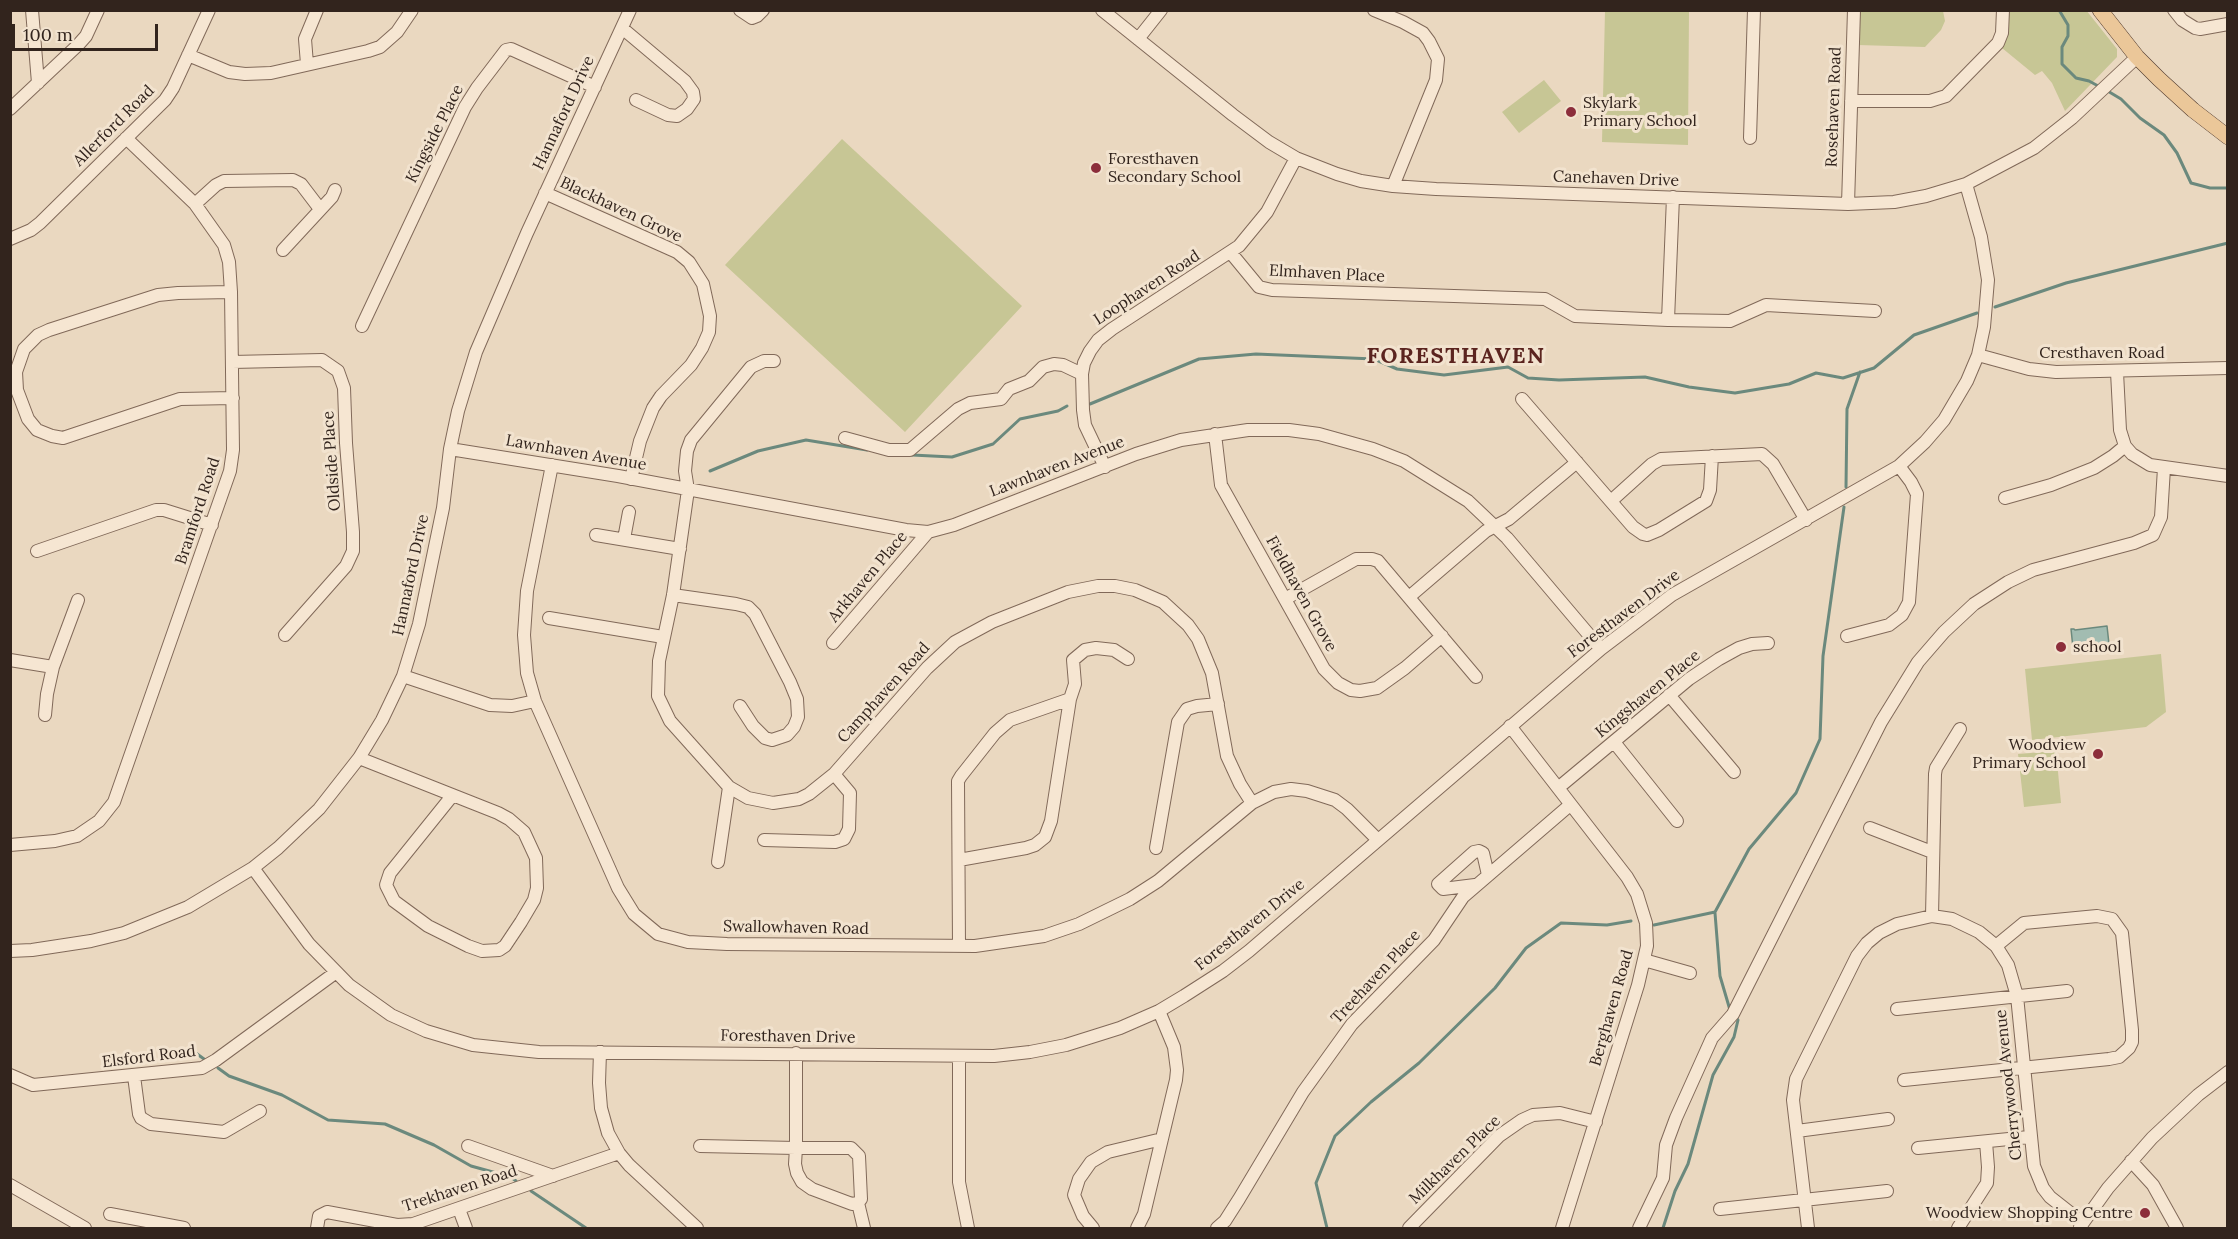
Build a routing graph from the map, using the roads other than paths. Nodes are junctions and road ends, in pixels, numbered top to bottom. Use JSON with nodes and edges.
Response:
{"nodes":[{"id":1,"x":32,"y":10,"type":"edge"},
{"id":2,"x":98,"y":10,"type":"edge"},
{"id":3,"x":209,"y":10,"type":"edge"},
{"id":4,"x":317,"y":10,"type":"edge"},
{"id":5,"x":411,"y":10,"type":"edge"},
{"id":6,"x":630,"y":10,"type":"edge"},
{"id":7,"x":740,"y":10,"type":"edge"},
{"id":8,"x":763,"y":10,"type":"edge"},
{"id":9,"x":1102,"y":10,"type":"edge"},
{"id":10,"x":1161,"y":10,"type":"edge"},
{"id":11,"x":1374,"y":10,"type":"edge"},
{"id":12,"x":1754,"y":10,"type":"edge"},
{"id":13,"x":1854,"y":10,"type":"edge"},
{"id":14,"x":2003,"y":10,"type":"edge"},
{"id":15,"x":2100,"y":10,"type":"edge"},
{"id":16,"x":2174,"y":10,"type":"edge"},
{"id":17,"x":2228,"y":24,"type":"edge"},
{"id":18,"x":622,"y":28,"type":"junction"},
{"id":19,"x":1138,"y":39,"type":"junction"},
{"id":20,"x":189,"y":55,"type":"junction"},
{"id":21,"x":2137,"y":57,"type":"junction"},
{"id":22,"x":307,"y":64,"type":"junction"},
{"id":23,"x":38,"y":83,"type":"junction"},
{"id":24,"x":595,"y":87,"type":"junction"},
{"id":25,"x":636,"y":100,"type":"dead end"},
{"id":26,"x":1851,"y":101,"type":"junction"},
{"id":27,"x":10,"y":109,"type":"edge"},
{"id":28,"x":2228,"y":137,"type":"edge"},
{"id":29,"x":126,"y":138,"type":"junction"},
{"id":30,"x":1750,"y":138,"type":"dead end"},
{"id":31,"x":1296,"y":158,"type":"junction"},
{"id":32,"x":1966,"y":184,"type":"junction"},
{"id":33,"x":1393,"y":186,"type":"junction"},
{"id":34,"x":333,"y":193,"type":"dead end"},
{"id":35,"x":545,"y":193,"type":"junction"},
{"id":36,"x":1673,"y":198,"type":"junction"},
{"id":37,"x":195,"y":204,"type":"junction"},
{"id":38,"x":1848,"y":204,"type":"junction"},
{"id":39,"x":320,"y":209,"type":"junction"},
{"id":40,"x":10,"y":239,"type":"edge"},
{"id":41,"x":285,"y":246,"type":"dead end"},
{"id":42,"x":1231,"y":253,"type":"junction"},
{"id":43,"x":231,"y":292,"type":"junction"},
{"id":44,"x":1875,"y":311,"type":"dead end"},
{"id":45,"x":1668,"y":320,"type":"junction"},
{"id":46,"x":362,"y":326,"type":"dead end"},
{"id":47,"x":1978,"y":355,"type":"junction"},
{"id":48,"x":774,"y":361,"type":"dead end"},
{"id":49,"x":232,"y":362,"type":"junction"},
{"id":50,"x":2228,"y":368,"type":"edge"},
{"id":51,"x":2117,"y":372,"type":"junction"},
{"id":52,"x":1082,"y":374,"type":"junction"},
{"id":53,"x":233,"y":398,"type":"junction"},
{"id":54,"x":1522,"y":399,"type":"dead end"},
{"id":55,"x":1215,"y":434,"type":"junction"},
{"id":56,"x":844,"y":438,"type":"dead end"},
{"id":57,"x":2125,"y":446,"type":"junction"},
{"id":58,"x":450,"y":449,"type":"junction"},
{"id":59,"x":1712,"y":456,"type":"junction"},
{"id":60,"x":1577,"y":462,"type":"junction"},
{"id":61,"x":552,"y":465,"type":"junction"},
{"id":62,"x":1899,"y":465,"type":"junction"},
{"id":63,"x":1105,"y":467,"type":"junction"},
{"id":64,"x":2164,"y":468,"type":"junction"},
{"id":65,"x":2228,"y":476,"type":"edge"},
{"id":66,"x":631,"y":478,"type":"junction"},
{"id":67,"x":688,"y":490,"type":"junction"},
{"id":68,"x":2005,"y":498,"type":"dead end"},
{"id":69,"x":1611,"y":501,"type":"junction"},
{"id":70,"x":629,"y":512,"type":"dead end"},
{"id":71,"x":1806,"y":519,"type":"junction"},
{"id":72,"x":212,"y":525,"type":"junction"},
{"id":73,"x":1494,"y":525,"type":"junction"},
{"id":74,"x":928,"y":532,"type":"junction"},
{"id":75,"x":596,"y":535,"type":"dead end"},
{"id":76,"x":624,"y":539,"type":"junction"},
{"id":77,"x":680,"y":549,"type":"junction"},
{"id":78,"x":37,"y":551,"type":"dead end"},
{"id":79,"x":673,"y":595,"type":"junction"},
{"id":80,"x":1409,"y":597,"type":"junction"},
{"id":81,"x":1285,"y":599,"type":"junction"},
{"id":82,"x":78,"y":600,"type":"dead end"},
{"id":83,"x":549,"y":618,"type":"dead end"},
{"id":84,"x":285,"y":635,"type":"dead end"},
{"id":85,"x":1442,"y":636,"type":"junction"},
{"id":86,"x":1847,"y":636,"type":"dead end"},
{"id":87,"x":663,"y":637,"type":"junction"},
{"id":88,"x":833,"y":643,"type":"dead end"},
{"id":89,"x":1768,"y":643,"type":"dead end"},
{"id":90,"x":1601,"y":648,"type":"junction"},
{"id":91,"x":1128,"y":659,"type":"dead end"},
{"id":92,"x":10,"y":660,"type":"edge"},
{"id":93,"x":53,"y":667,"type":"junction"},
{"id":94,"x":403,"y":676,"type":"junction"},
{"id":95,"x":1476,"y":677,"type":"dead end"},
{"id":96,"x":1669,"y":695,"type":"junction"},
{"id":97,"x":1070,"y":699,"type":"junction"},
{"id":98,"x":535,"y":701,"type":"junction"},
{"id":99,"x":1218,"y":704,"type":"junction"},
{"id":100,"x":740,"y":706,"type":"dead end"},
{"id":101,"x":45,"y":715,"type":"dead end"},
{"id":102,"x":1510,"y":726,"type":"junction"},
{"id":103,"x":1960,"y":729,"type":"dead end"},
{"id":104,"x":1614,"y":742,"type":"junction"},
{"id":105,"x":359,"y":758,"type":"junction"},
{"id":106,"x":1734,"y":772,"type":"dead end"},
{"id":107,"x":834,"y":774,"type":"junction"},
{"id":108,"x":729,"y":787,"type":"junction"},
{"id":109,"x":1558,"y":788,"type":"junction"},
{"id":110,"x":452,"y":796,"type":"junction"},
{"id":111,"x":1252,"y":803,"type":"junction"},
{"id":112,"x":1570,"y":805,"type":"junction"},
{"id":113,"x":1677,"y":821,"type":"dead end"},
{"id":114,"x":1870,"y":828,"type":"dead end"},
{"id":115,"x":764,"y":840,"type":"dead end"},
{"id":116,"x":1378,"y":840,"type":"junction"},
{"id":117,"x":10,"y":845,"type":"edge"},
{"id":118,"x":1156,"y":848,"type":"dead end"},
{"id":119,"x":1932,"y":852,"type":"junction"},
{"id":120,"x":959,"y":860,"type":"junction"},
{"id":121,"x":718,"y":862,"type":"dead end"},
{"id":122,"x":253,"y":868,"type":"junction"},
{"id":123,"x":1488,"y":874,"type":"junction"},
{"id":124,"x":1475,"y":885,"type":"junction"},
{"id":125,"x":1932,"y":916,"type":"junction"},
{"id":126,"x":1996,"y":945,"type":"junction"},
{"id":127,"x":959,"y":946,"type":"junction"},
{"id":128,"x":10,"y":951,"type":"edge"},
{"id":129,"x":1644,"y":960,"type":"junction"},
{"id":130,"x":335,"y":973,"type":"junction"},
{"id":131,"x":1690,"y":973,"type":"dead end"},
{"id":132,"x":2067,"y":991,"type":"dead end"},
{"id":133,"x":2017,"y":996,"type":"junction"},
{"id":134,"x":1897,"y":1009,"type":"dead end"},
{"id":135,"x":1159,"y":1011,"type":"junction"},
{"id":136,"x":600,"y":1052,"type":"junction"},
{"id":137,"x":796,"y":1053,"type":"junction"},
{"id":138,"x":959,"y":1056,"type":"junction"},
{"id":139,"x":2023,"y":1067,"type":"junction"},
{"id":140,"x":2228,"y":1072,"type":"edge"},
{"id":141,"x":10,"y":1075,"type":"edge"},
{"id":142,"x":134,"y":1076,"type":"junction"},
{"id":143,"x":1904,"y":1080,"type":"dead end"},
{"id":144,"x":260,"y":1111,"type":"dead end"},
{"id":145,"x":1888,"y":1119,"type":"dead end"},
{"id":146,"x":1596,"y":1122,"type":"junction"},
{"id":147,"x":1797,"y":1131,"type":"junction"},
{"id":148,"x":2029,"y":1137,"type":"junction"},
{"id":149,"x":1162,"y":1139,"type":"junction"},
{"id":150,"x":1986,"y":1142,"type":"junction"},
{"id":151,"x":468,"y":1146,"type":"dead end"},
{"id":152,"x":700,"y":1146,"type":"dead end"},
{"id":153,"x":795,"y":1148,"type":"junction"},
{"id":154,"x":1918,"y":1148,"type":"dead end"},
{"id":155,"x":620,"y":1153,"type":"junction"},
{"id":156,"x":2131,"y":1161,"type":"junction"},
{"id":157,"x":553,"y":1176,"type":"junction"},
{"id":158,"x":10,"y":1185,"type":"edge"},
{"id":159,"x":1887,"y":1191,"type":"dead end"},
{"id":160,"x":1804,"y":1201,"type":"junction"},
{"id":161,"x":858,"y":1203,"type":"junction"},
{"id":162,"x":459,"y":1209,"type":"junction"},
{"id":163,"x":1720,"y":1209,"type":"dead end"},
{"id":164,"x":110,"y":1214,"type":"dead end"},
{"id":165,"x":2081,"y":1226,"type":"edge"},
{"id":166,"x":85,"y":1228,"type":"edge"},
{"id":167,"x":184,"y":1228,"type":"edge"},
{"id":168,"x":316,"y":1228,"type":"edge"},
{"id":169,"x":466,"y":1228,"type":"edge"},
{"id":170,"x":697,"y":1228,"type":"edge"},
{"id":171,"x":864,"y":1228,"type":"edge"},
{"id":172,"x":968,"y":1228,"type":"edge"},
{"id":173,"x":1093,"y":1228,"type":"edge"},
{"id":174,"x":1137,"y":1228,"type":"edge"},
{"id":175,"x":1217,"y":1228,"type":"edge"},
{"id":176,"x":1409,"y":1228,"type":"edge"},
{"id":177,"x":1562,"y":1228,"type":"edge"},
{"id":178,"x":1640,"y":1228,"type":"edge"},
{"id":179,"x":1808,"y":1228,"type":"edge"},
{"id":180,"x":1958,"y":1228,"type":"edge"},
{"id":181,"x":2177,"y":1228,"type":"edge"}],
"edges":[{"from":1,"to":23,"type":"street"},
{"from":2,"to":23,"type":"street"},
{"from":3,"to":20,"type":"street","name":"Allerford Road"},
{"from":4,"to":22,"type":"street"},
{"from":5,"to":22,"type":"street"},
{"from":6,"to":18,"type":"street","name":"Hannaford Drive"},
{"from":7,"to":8,"type":"street"},
{"from":9,"to":19,"type":"street","name":"Canehaven Drive"},
{"from":10,"to":19,"type":"street"},
{"from":11,"to":33,"type":"street"},
{"from":12,"to":30,"type":"street"},
{"from":13,"to":26,"type":"street","name":"Rosehaven Road"},
{"from":14,"to":26,"type":"street"},
{"from":15,"to":21,"type":"main road"},
{"from":16,"to":17,"type":"street"},
{"from":18,"to":24,"type":"street","name":"Hannaford Drive"},
{"from":18,"to":25,"type":"street"},
{"from":19,"to":31,"type":"street","name":"Canehaven Drive"},
{"from":20,"to":22,"type":"street"},
{"from":20,"to":29,"type":"street","name":"Allerford Road"},
{"from":21,"to":28,"type":"main road"},
{"from":21,"to":32,"type":"street","name":"Canehaven Drive"},
{"from":23,"to":27,"type":"street"},
{"from":24,"to":35,"type":"street","name":"Hannaford Drive"},
{"from":24,"to":46,"type":"street","name":"Kingside Place"},
{"from":26,"to":38,"type":"street","name":"Rosehaven Road"},
{"from":29,"to":37,"type":"street","name":"Bramford Road"},
{"from":29,"to":40,"type":"street","name":"Allerford Road"},
{"from":31,"to":33,"type":"street","name":"Canehaven Drive"},
{"from":31,"to":42,"type":"street","name":"Loophaven Road"},
{"from":32,"to":38,"type":"street","name":"Canehaven Drive"},
{"from":32,"to":47,"type":"street","name":"Foresthaven Drive"},
{"from":33,"to":36,"type":"street","name":"Canehaven Drive"},
{"from":34,"to":39,"type":"street"},
{"from":35,"to":58,"type":"street","name":"Hannaford Drive"},
{"from":35,"to":66,"type":"street","name":"Blackhaven Grove"},
{"from":36,"to":38,"type":"street","name":"Canehaven Drive"},
{"from":36,"to":45,"type":"street"},
{"from":37,"to":39,"type":"street"},
{"from":37,"to":43,"type":"street","name":"Bramford Road"},
{"from":39,"to":41,"type":"street"},
{"from":42,"to":45,"type":"street","name":"Elmhaven Place"},
{"from":42,"to":52,"type":"street","name":"Loophaven Road"},
{"from":43,"to":49,"type":"street","name":"Bramford Road"},
{"from":43,"to":53,"type":"street"},
{"from":44,"to":45,"type":"street","name":"Elmhaven Place"},
{"from":47,"to":51,"type":"street","name":"Cresthaven Road"},
{"from":47,"to":62,"type":"street","name":"Foresthaven Drive"},
{"from":48,"to":67,"type":"street","name":"Camphaven Road"},
{"from":49,"to":53,"type":"street","name":"Bramford Road"},
{"from":49,"to":84,"type":"street","name":"Oldside Place"},
{"from":50,"to":51,"type":"street","name":"Cresthaven Road"},
{"from":51,"to":57,"type":"street"},
{"from":52,"to":56,"type":"street"},
{"from":52,"to":63,"type":"street","name":"Loophaven Road"},
{"from":53,"to":72,"type":"street","name":"Bramford Road"},
{"from":54,"to":60,"type":"street"},
{"from":55,"to":63,"type":"street","name":"Lawnhaven Avenue"},
{"from":55,"to":73,"type":"street","name":"Lawnhaven Avenue"},
{"from":55,"to":81,"type":"street","name":"Fieldhaven Grove"},
{"from":57,"to":64,"type":"street"},
{"from":57,"to":68,"type":"street"},
{"from":58,"to":61,"type":"street","name":"Lawnhaven Avenue"},
{"from":58,"to":94,"type":"street","name":"Hannaford Drive"},
{"from":59,"to":69,"type":"street"},
{"from":59,"to":69,"type":"street"},
{"from":59,"to":71,"type":"street"},
{"from":60,"to":69,"type":"street"},
{"from":60,"to":73,"type":"street"},
{"from":61,"to":66,"type":"street","name":"Lawnhaven Avenue"},
{"from":61,"to":98,"type":"street","name":"Swallowhaven Road"},
{"from":62,"to":71,"type":"street","name":"Foresthaven Drive"},
{"from":62,"to":86,"type":"street"},
{"from":63,"to":74,"type":"street","name":"Lawnhaven Avenue"},
{"from":64,"to":65,"type":"street"},
{"from":64,"to":178,"type":"street"},
{"from":66,"to":67,"type":"street","name":"Lawnhaven Avenue"},
{"from":67,"to":74,"type":"street","name":"Lawnhaven Avenue"},
{"from":67,"to":77,"type":"street","name":"Camphaven Road"},
{"from":70,"to":76,"type":"street"},
{"from":71,"to":90,"type":"street","name":"Foresthaven Drive"},
{"from":72,"to":78,"type":"street"},
{"from":72,"to":117,"type":"street","name":"Bramford Road"},
{"from":73,"to":80,"type":"street"},
{"from":73,"to":90,"type":"street","name":"Lawnhaven Avenue"},
{"from":74,"to":88,"type":"street","name":"Arkhaven Place"},
{"from":75,"to":76,"type":"street"},
{"from":76,"to":77,"type":"street"},
{"from":77,"to":79,"type":"street","name":"Camphaven Road"},
{"from":79,"to":87,"type":"street","name":"Camphaven Road"},
{"from":79,"to":100,"type":"street"},
{"from":80,"to":81,"type":"street"},
{"from":80,"to":85,"type":"street"},
{"from":81,"to":85,"type":"street","name":"Fieldhaven Grove"},
{"from":82,"to":93,"type":"street"},
{"from":83,"to":87,"type":"street"},
{"from":85,"to":95,"type":"street"},
{"from":87,"to":108,"type":"street","name":"Camphaven Road"},
{"from":89,"to":96,"type":"street","name":"Kingshaven Place"},
{"from":90,"to":102,"type":"street","name":"Foresthaven Drive"},
{"from":91,"to":97,"type":"street"},
{"from":92,"to":93,"type":"street"},
{"from":93,"to":101,"type":"street"},
{"from":94,"to":98,"type":"street"},
{"from":94,"to":105,"type":"street","name":"Hannaford Drive"},
{"from":96,"to":104,"type":"street","name":"Kingshaven Place"},
{"from":96,"to":106,"type":"street"},
{"from":97,"to":120,"type":"street"},
{"from":97,"to":120,"type":"street"},
{"from":98,"to":127,"type":"street","name":"Swallowhaven Road"},
{"from":99,"to":107,"type":"street","name":"Camphaven Road"},
{"from":99,"to":111,"type":"street","name":"Camphaven Road"},
{"from":99,"to":118,"type":"street"},
{"from":102,"to":109,"type":"street","name":"Berghaven Road"},
{"from":102,"to":116,"type":"street","name":"Foresthaven Drive"},
{"from":103,"to":119,"type":"street"},
{"from":104,"to":109,"type":"street","name":"Kingshaven Place"},
{"from":104,"to":113,"type":"street"},
{"from":105,"to":110,"type":"street"},
{"from":105,"to":122,"type":"street","name":"Hannaford Drive"},
{"from":107,"to":108,"type":"street","name":"Camphaven Road"},
{"from":107,"to":115,"type":"street"},
{"from":108,"to":121,"type":"street"},
{"from":109,"to":112,"type":"street","name":"Berghaven Road"},
{"from":110,"to":110,"type":"street"},
{"from":111,"to":116,"type":"street","name":"Swallowhaven Road"},
{"from":111,"to":127,"type":"street","name":"Swallowhaven Road"},
{"from":112,"to":123,"type":"street","name":"Treehaven Place"},
{"from":112,"to":129,"type":"street","name":"Berghaven Road"},
{"from":114,"to":119,"type":"street"},
{"from":116,"to":135,"type":"street","name":"Foresthaven Drive"},
{"from":119,"to":125,"type":"street"},
{"from":120,"to":127,"type":"street"},
{"from":122,"to":128,"type":"street","name":"Hannaford Drive"},
{"from":122,"to":130,"type":"street","name":"Foresthaven Drive"},
{"from":123,"to":124,"type":"street","name":"Treehaven Place"},
{"from":123,"to":124,"type":"street"},
{"from":124,"to":175,"type":"street","name":"Treehaven Place"},
{"from":125,"to":126,"type":"street","name":"Cherrywood Avenue"},
{"from":125,"to":147,"type":"street","name":"Cherrywood Avenue"},
{"from":126,"to":133,"type":"street","name":"Cherrywood Avenue"},
{"from":126,"to":139,"type":"street"},
{"from":129,"to":131,"type":"street"},
{"from":129,"to":146,"type":"street","name":"Berghaven Road"},
{"from":130,"to":136,"type":"street","name":"Foresthaven Drive"},
{"from":130,"to":142,"type":"street","name":"Elsford Road"},
{"from":132,"to":133,"type":"street","name":"Cherrywood Avenue"},
{"from":133,"to":134,"type":"street"},
{"from":133,"to":139,"type":"street","name":"Cherrywood Avenue"},
{"from":135,"to":138,"type":"street","name":"Foresthaven Drive"},
{"from":135,"to":149,"type":"street"},
{"from":136,"to":137,"type":"street","name":"Foresthaven Drive"},
{"from":136,"to":155,"type":"street"},
{"from":137,"to":138,"type":"street","name":"Foresthaven Drive"},
{"from":137,"to":153,"type":"street"},
{"from":138,"to":172,"type":"street"},
{"from":139,"to":143,"type":"street"},
{"from":139,"to":148,"type":"street","name":"Cherrywood Avenue"},
{"from":140,"to":156,"type":"street"},
{"from":141,"to":142,"type":"street","name":"Elsford Road"},
{"from":142,"to":144,"type":"street"},
{"from":145,"to":147,"type":"street"},
{"from":146,"to":176,"type":"street","name":"Milkhaven Place"},
{"from":146,"to":177,"type":"street","name":"Berghaven Road"},
{"from":147,"to":160,"type":"street","name":"Cherrywood Avenue"},
{"from":148,"to":150,"type":"street"},
{"from":148,"to":165,"type":"street","name":"Cherrywood Avenue"},
{"from":149,"to":173,"type":"street"},
{"from":149,"to":174,"type":"street"},
{"from":150,"to":154,"type":"street"},
{"from":150,"to":180,"type":"street"},
{"from":151,"to":157,"type":"street","name":"Trekhaven Road"},
{"from":152,"to":153,"type":"street"},
{"from":153,"to":161,"type":"street"},
{"from":153,"to":161,"type":"street"},
{"from":155,"to":157,"type":"street","name":"Trekhaven Road"},
{"from":155,"to":170,"type":"street"},
{"from":156,"to":165,"type":"street"},
{"from":156,"to":181,"type":"street"},
{"from":157,"to":162,"type":"street","name":"Trekhaven Road"},
{"from":158,"to":166,"type":"street"},
{"from":159,"to":160,"type":"street"},
{"from":160,"to":163,"type":"street"},
{"from":160,"to":179,"type":"street","name":"Cherrywood Avenue"},
{"from":161,"to":171,"type":"street"},
{"from":162,"to":168,"type":"street","name":"Trekhaven Road"},
{"from":162,"to":169,"type":"street"},
{"from":164,"to":167,"type":"street"}]}
